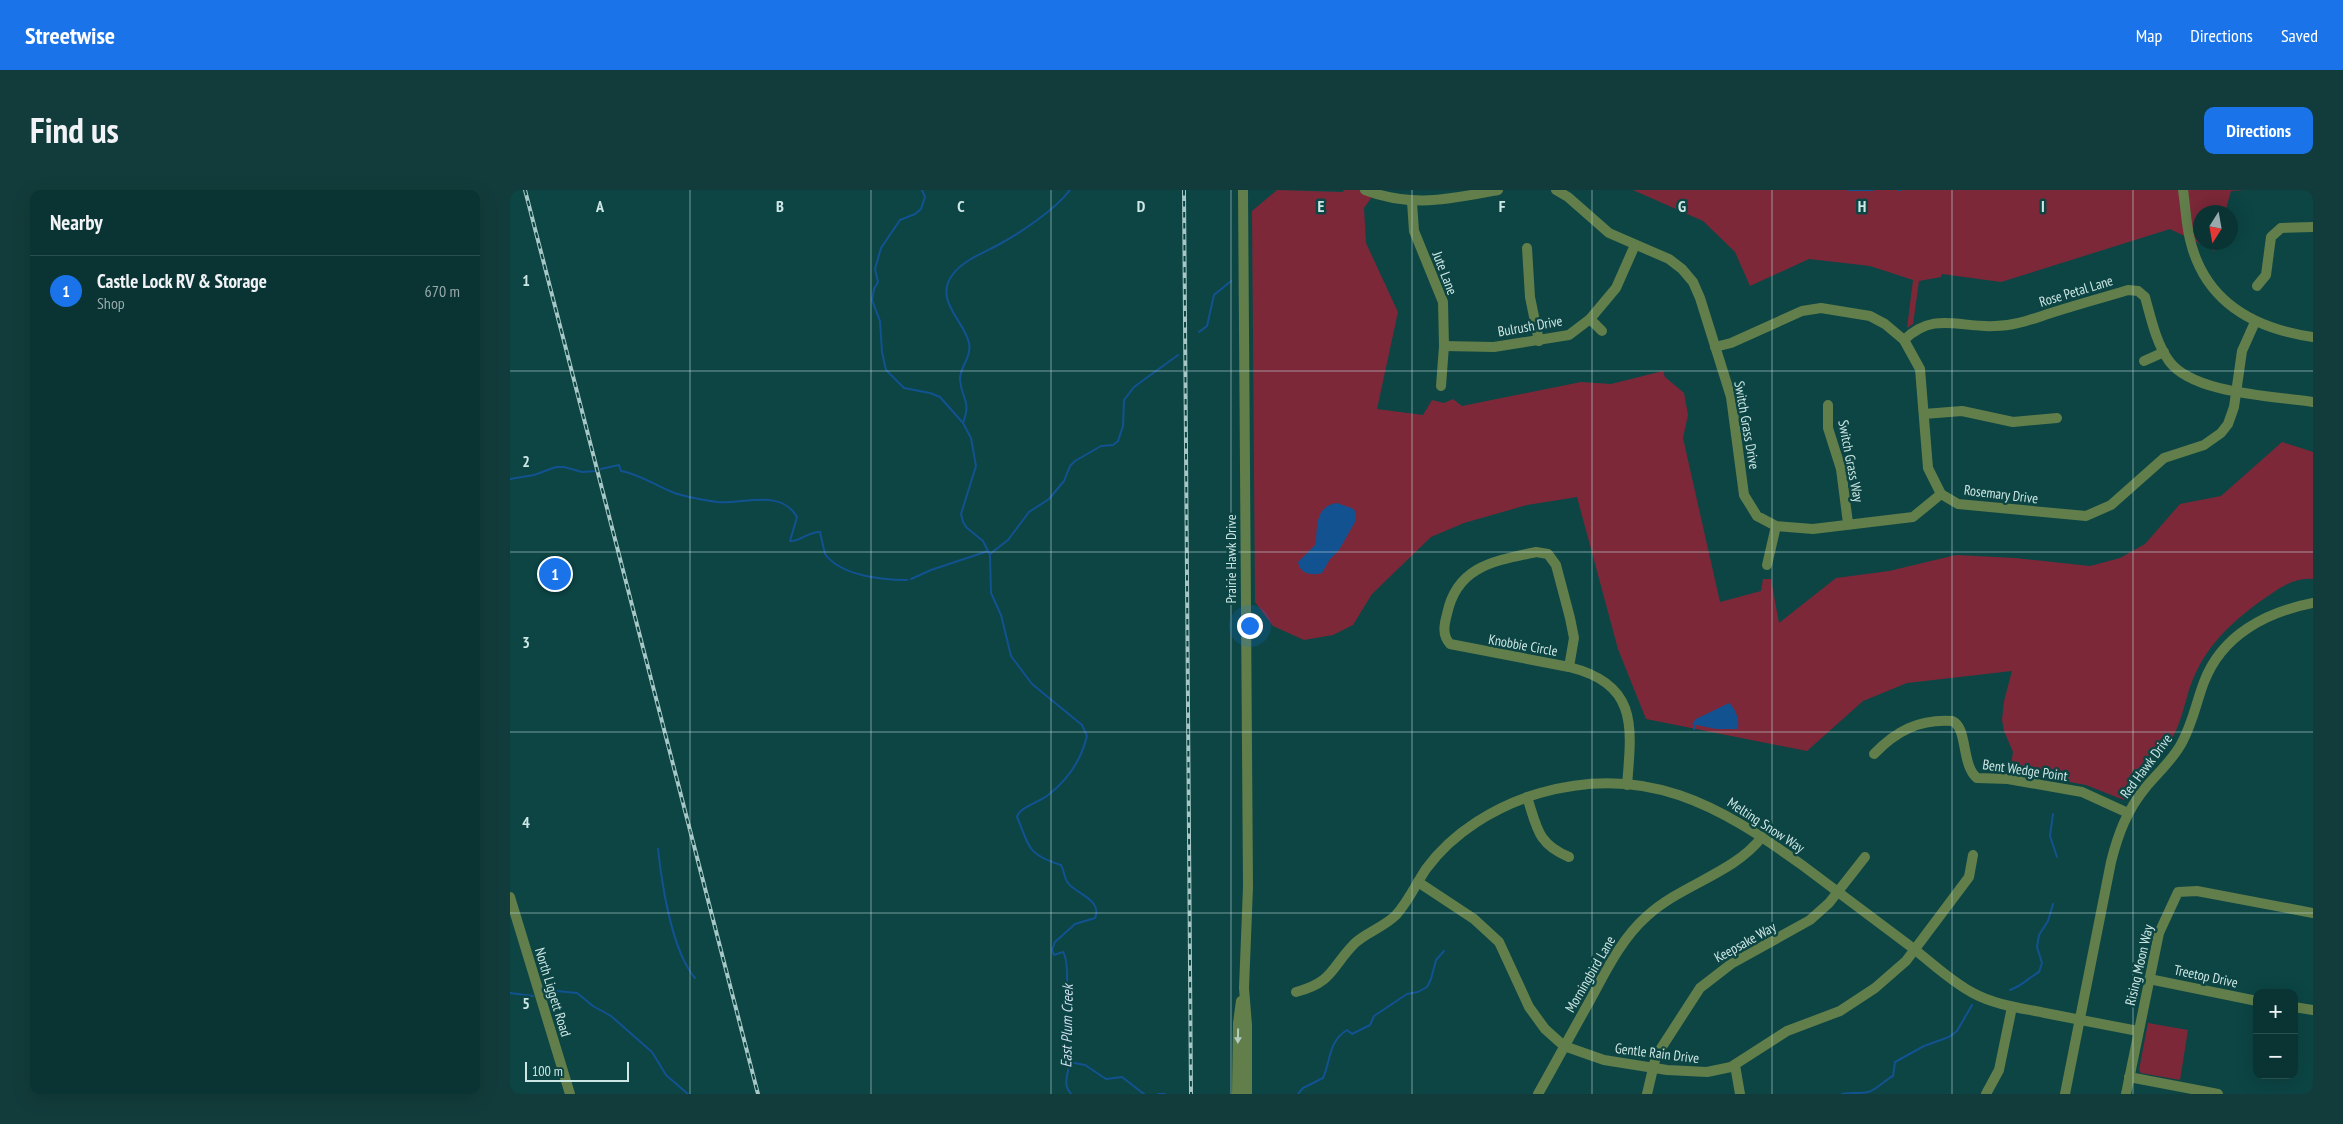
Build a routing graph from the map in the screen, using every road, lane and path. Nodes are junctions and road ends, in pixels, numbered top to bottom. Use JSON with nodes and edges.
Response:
{"nodes":[{"id":1,"x":1243,"y":190,"type":"edge"},
{"id":2,"x":1365,"y":190,"type":"edge"},
{"id":3,"x":1498,"y":190,"type":"edge"},
{"id":4,"x":1556,"y":190,"type":"edge"},
{"id":5,"x":2183,"y":190,"type":"edge"},
{"id":6,"x":1412,"y":202,"type":"junction"},
{"id":7,"x":2313,"y":227,"type":"edge"},
{"id":8,"x":1635,"y":245,"type":"junction"},
{"id":9,"x":1527,"y":248,"type":"dead end"},
{"id":10,"x":2258,"y":286,"type":"dead end"},
{"id":11,"x":1590,"y":319,"type":"junction"},
{"id":12,"x":2254,"y":322,"type":"junction"},
{"id":13,"x":1602,"y":331,"type":"dead end"},
{"id":14,"x":2313,"y":336,"type":"edge"},
{"id":15,"x":1904,"y":340,"type":"junction"},
{"id":16,"x":1539,"y":341,"type":"junction"},
{"id":17,"x":1444,"y":346,"type":"junction"},
{"id":18,"x":1715,"y":347,"type":"junction"},
{"id":19,"x":2164,"y":352,"type":"junction"},
{"id":20,"x":2144,"y":361,"type":"dead end"},
{"id":21,"x":1441,"y":386,"type":"dead end"},
{"id":22,"x":2237,"y":390,"type":"junction"},
{"id":23,"x":2313,"y":402,"type":"edge"},
{"id":24,"x":1828,"y":405,"type":"dead end"},
{"id":25,"x":1924,"y":414,"type":"junction"},
{"id":26,"x":2058,"y":418,"type":"dead end"},
{"id":27,"x":1941,"y":494,"type":"junction"},
{"id":28,"x":1848,"y":523,"type":"junction"},
{"id":29,"x":1776,"y":526,"type":"junction"},
{"id":30,"x":1767,"y":565,"type":"dead end"},
{"id":31,"x":2313,"y":603,"type":"edge"},
{"id":32,"x":1569,"y":667,"type":"junction"},
{"id":33,"x":1874,"y":754,"type":"dead end"},
{"id":34,"x":1627,"y":785,"type":"junction"},
{"id":35,"x":1527,"y":797,"type":"junction"},
{"id":36,"x":2128,"y":813,"type":"junction"},
{"id":37,"x":1762,"y":837,"type":"junction"},
{"id":38,"x":1974,"y":855,"type":"dead end"},
{"id":39,"x":1865,"y":856,"type":"dead end"},
{"id":40,"x":1569,"y":857,"type":"dead end"},
{"id":41,"x":1418,"y":882,"type":"junction"},
{"id":42,"x":1839,"y":892,"type":"junction"},
{"id":43,"x":510,"y":897,"type":"edge"},
{"id":44,"x":2313,"y":913,"type":"edge"},
{"id":45,"x":1915,"y":950,"type":"junction"},
{"id":46,"x":2149,"y":979,"type":"junction"},
{"id":47,"x":1244,"y":988,"type":"junction"},
{"id":48,"x":1296,"y":992,"type":"dead end"},
{"id":49,"x":2253,"y":1000,"type":"edge"},
{"id":50,"x":2012,"y":1007,"type":"junction"},
{"id":51,"x":2298,"y":1008,"type":"edge"},
{"id":52,"x":2313,"y":1010,"type":"edge"},
{"id":53,"x":2080,"y":1020,"type":"junction"},
{"id":54,"x":2138,"y":1032,"type":"junction"},
{"id":55,"x":1564,"y":1046,"type":"junction"},
{"id":56,"x":1735,"y":1065,"type":"junction"},
{"id":57,"x":1652,"y":1068,"type":"junction"},
{"id":58,"x":2129,"y":1077,"type":"junction"},
{"id":59,"x":570,"y":1094,"type":"edge"},
{"id":60,"x":1238,"y":1094,"type":"edge"},
{"id":61,"x":1247,"y":1094,"type":"edge"},
{"id":62,"x":1538,"y":1094,"type":"edge"},
{"id":63,"x":1647,"y":1094,"type":"edge"},
{"id":64,"x":1740,"y":1094,"type":"edge"},
{"id":65,"x":1986,"y":1094,"type":"edge"},
{"id":66,"x":2065,"y":1094,"type":"edge"},
{"id":67,"x":2126,"y":1094,"type":"edge"},
{"id":68,"x":2214,"y":1094,"type":"edge"}],
"edges":[{"from":1,"to":47,"type":"street","name":"Prairie Hawk Drive"},
{"from":2,"to":6,"type":"street"},
{"from":3,"to":6,"type":"street"},
{"from":4,"to":8,"type":"street","name":"Switch Grass Drive"},
{"from":5,"to":12,"type":"street"},
{"from":6,"to":17,"type":"street","name":"Jute Lane"},
{"from":7,"to":10,"type":"street"},
{"from":8,"to":11,"type":"street","name":"Bulrush Drive"},
{"from":8,"to":18,"type":"street","name":"Switch Grass Drive"},
{"from":9,"to":16,"type":"street"},
{"from":11,"to":13,"type":"street"},
{"from":11,"to":16,"type":"street","name":"Bulrush Drive"},
{"from":12,"to":14,"type":"street"},
{"from":12,"to":22,"type":"street","name":"Rosemary Drive"},
{"from":15,"to":18,"type":"street"},
{"from":15,"to":19,"type":"street","name":"Rose Petal Lane"},
{"from":15,"to":25,"type":"street"},
{"from":16,"to":17,"type":"street","name":"Bulrush Drive"},
{"from":17,"to":21,"type":"street","name":"Jute Lane"},
{"from":18,"to":29,"type":"street","name":"Switch Grass Drive"},
{"from":19,"to":20,"type":"street"},
{"from":19,"to":22,"type":"street","name":"Rose Petal Lane"},
{"from":22,"to":23,"type":"street","name":"Rose Petal Lane"},
{"from":22,"to":27,"type":"street","name":"Rosemary Drive"},
{"from":24,"to":28,"type":"street","name":"Switch Grass Way"},
{"from":25,"to":26,"type":"street"},
{"from":25,"to":27,"type":"street"},
{"from":27,"to":28,"type":"street","name":"Switch Grass Drive"},
{"from":28,"to":29,"type":"street","name":"Switch Grass Drive"},
{"from":29,"to":30,"type":"street"},
{"from":31,"to":36,"type":"street","name":"Red Hawk Drive"},
{"from":32,"to":32,"type":"street","name":"Knobbie Circle"},
{"from":32,"to":34,"type":"street"},
{"from":33,"to":36,"type":"street","name":"Bent Wedge Point"},
{"from":34,"to":35,"type":"street","name":"Melting Snow Way"},
{"from":34,"to":37,"type":"street","name":"Melting Snow Way"},
{"from":35,"to":40,"type":"street"},
{"from":35,"to":41,"type":"street","name":"Melting Snow Way"},
{"from":36,"to":53,"type":"street","name":"Red Hawk Drive"},
{"from":37,"to":42,"type":"street","name":"Melting Snow Way"},
{"from":37,"to":55,"type":"street","name":"Morningbird Lane"},
{"from":38,"to":45,"type":"street","name":"Gentle Rain Drive"},
{"from":39,"to":42,"type":"street","name":"Keepsake Way"},
{"from":41,"to":48,"type":"street","name":"Melting Snow Way"},
{"from":41,"to":55,"type":"street","name":"Gentle Rain Drive"},
{"from":42,"to":45,"type":"street","name":"Melting Snow Way"},
{"from":42,"to":57,"type":"street","name":"Keepsake Way"},
{"from":43,"to":59,"type":"street","name":"North Liggett Road"},
{"from":44,"to":46,"type":"street","name":"Rising Moon Way"},
{"from":45,"to":50,"type":"street","name":"Melting Snow Way"},
{"from":45,"to":56,"type":"street","name":"Gentle Rain Drive"},
{"from":46,"to":49,"type":"street","name":"Treetop Drive"},
{"from":46,"to":54,"type":"street","name":"Rising Moon Way"},
{"from":47,"to":60,"type":"street","name":"Prairie Hawk Drive","one_way":true},
{"from":47,"to":61,"type":"street","name":"Prairie Hawk Drive"},
{"from":50,"to":53,"type":"street","name":"Melting Snow Way"},
{"from":50,"to":65,"type":"street"},
{"from":51,"to":52,"type":"street"},
{"from":53,"to":54,"type":"street","name":"Melting Snow Way"},
{"from":53,"to":66,"type":"street","name":"Red Hawk Drive"},
{"from":54,"to":58,"type":"street","name":"Rising Moon Way"},
{"from":55,"to":57,"type":"street","name":"Gentle Rain Drive"},
{"from":55,"to":62,"type":"street","name":"Morningbird Lane"},
{"from":56,"to":57,"type":"street","name":"Gentle Rain Drive"},
{"from":56,"to":64,"type":"street"},
{"from":57,"to":63,"type":"street","name":"Keepsake Way"},
{"from":58,"to":67,"type":"street","name":"Rising Moon Way"},
{"from":58,"to":68,"type":"street"}]}
